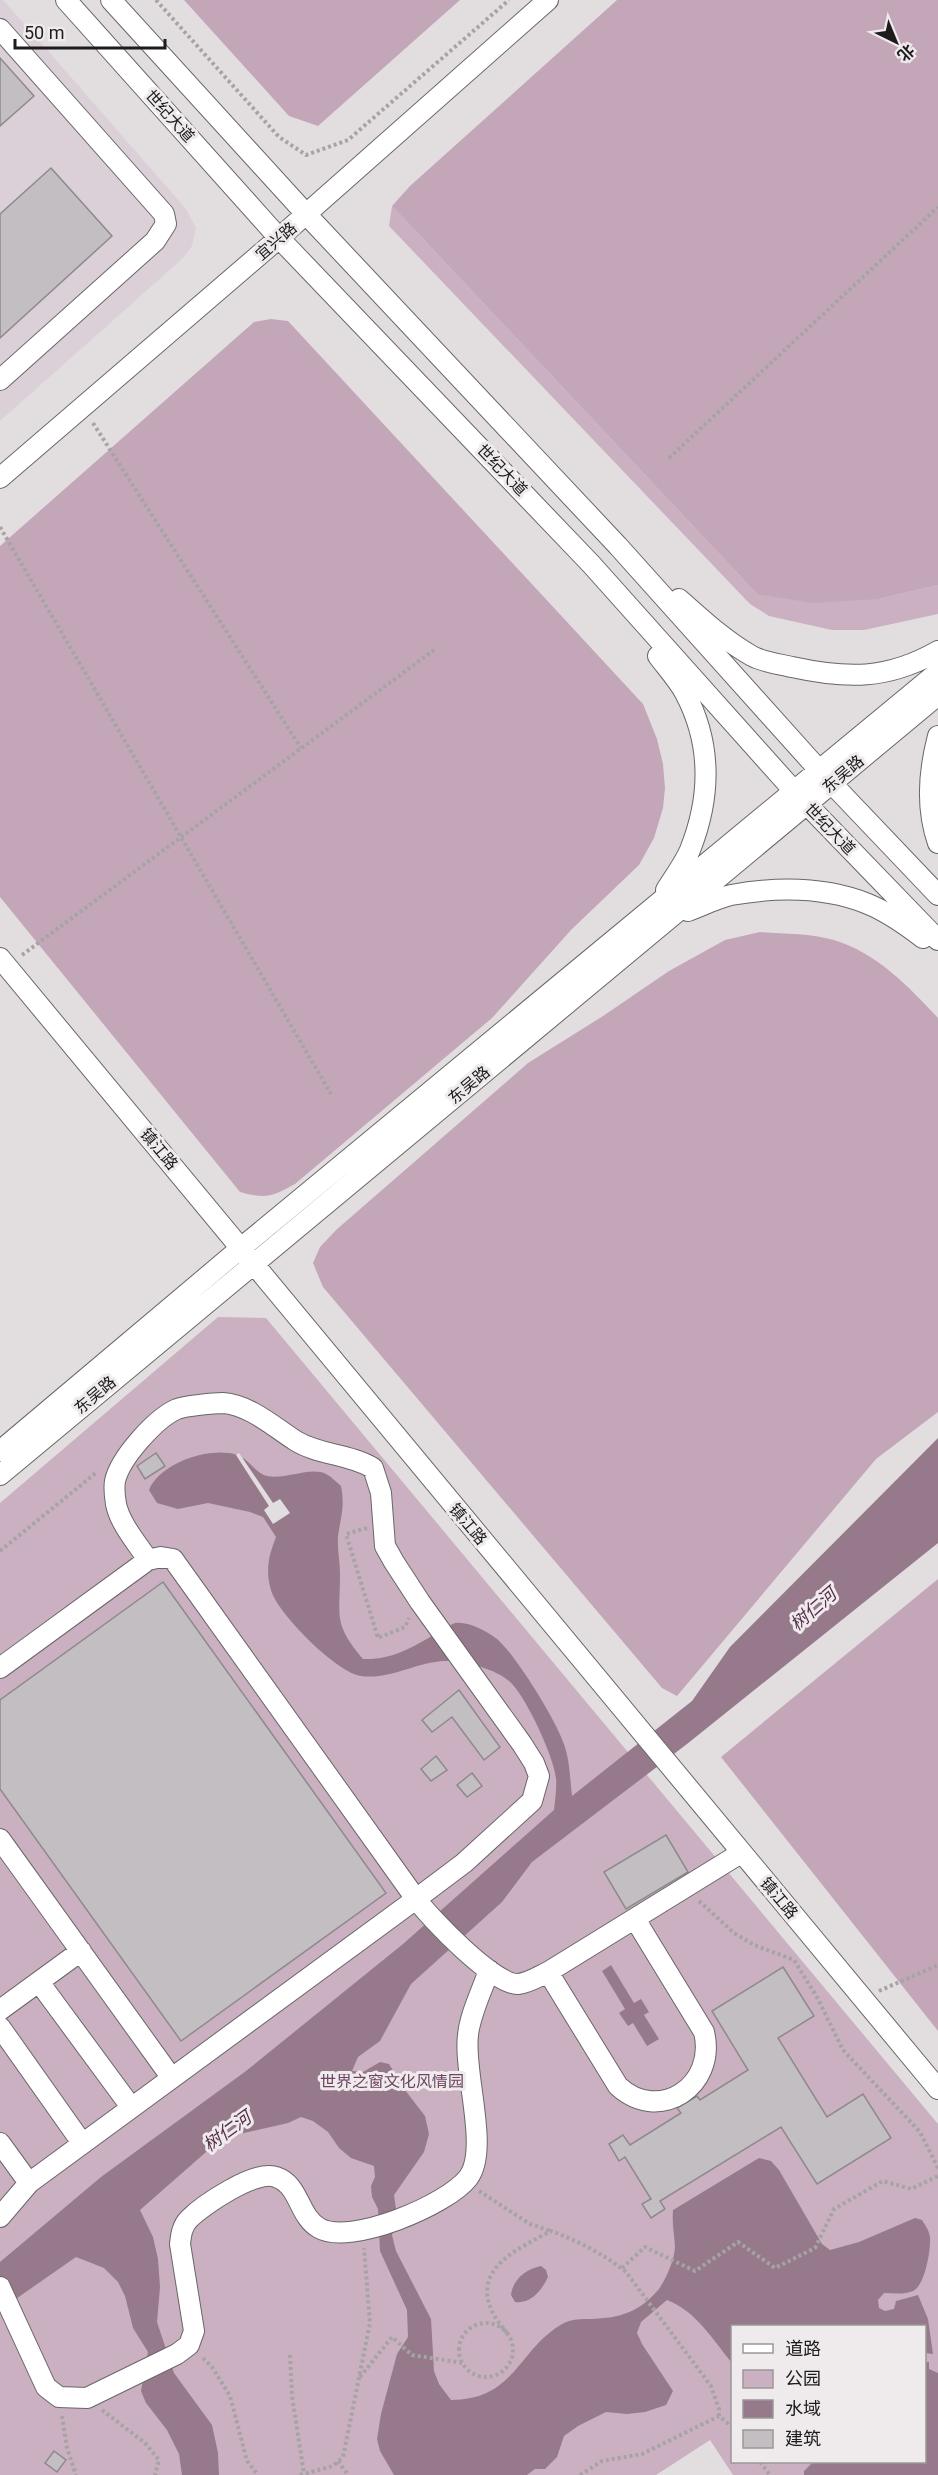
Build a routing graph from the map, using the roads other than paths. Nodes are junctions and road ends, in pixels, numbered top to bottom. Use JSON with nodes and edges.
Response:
{"nodes":[{"id":1,"x":66,"y":0,"type":"edge"},
{"id":2,"x":111,"y":0,"type":"edge"},
{"id":3,"x":548,"y":0,"type":"edge"},
{"id":4,"x":0,"y":29,"type":"edge"},
{"id":5,"x":306,"y":214,"type":"junction"},
{"id":6,"x":279,"y":238,"type":"junction"},
{"id":7,"x":0,"y":380,"type":"edge"},
{"id":8,"x":0,"y":478,"type":"edge"},
{"id":9,"x":618,"y":546,"type":"junction"},
{"id":10,"x":591,"y":564,"type":"junction"},
{"id":11,"x":938,"y":651,"type":"edge"},
{"id":12,"x":938,"y":672,"type":"edge"},
{"id":13,"x":938,"y":695,"type":"edge"},
{"id":14,"x":938,"y":736,"type":"edge"},
{"id":15,"x":825,"y":777,"type":"junction"},
{"id":16,"x":794,"y":791,"type":"junction"},
{"id":17,"x":807,"y":805,"type":"junction"},
{"id":18,"x":938,"y":843,"type":"edge"},
{"id":19,"x":938,"y":895,"type":"edge"},
{"id":20,"x":658,"y":903,"type":"junction"},
{"id":21,"x":672,"y":918,"type":"junction"},
{"id":22,"x":938,"y":940,"type":"edge"},
{"id":23,"x":938,"y":948,"type":"edge"},
{"id":24,"x":3,"y":962,"type":"edge"},
{"id":25,"x":241,"y":1248,"type":"junction"},
{"id":26,"x":254,"y":1264,"type":"junction"},
{"id":27,"x":0,"y":1452,"type":"edge"},
{"id":28,"x":0,"y":1475,"type":"edge"},
{"id":29,"x":148,"y":1560,"type":"junction"},
{"id":30,"x":0,"y":1668,"type":"edge"},
{"id":31,"x":2,"y":1847,"type":"edge"},
{"id":32,"x":741,"y":1853,"type":"junction"},
{"id":33,"x":421,"y":1905,"type":"junction"},
{"id":34,"x":635,"y":1919,"type":"junction"},
{"id":35,"x":81,"y":1952,"type":"junction"},
{"id":36,"x":483,"y":1966,"type":"junction"},
{"id":37,"x":549,"y":1972,"type":"junction"},
{"id":38,"x":39,"y":1982,"type":"junction"},
{"id":39,"x":0,"y":2010,"type":"edge"},
{"id":40,"x":0,"y":2027,"type":"edge"},
{"id":41,"x":171,"y":2077,"type":"junction"},
{"id":42,"x":938,"y":2089,"type":"edge"},
{"id":43,"x":131,"y":2107,"type":"junction"},
{"id":44,"x":0,"y":2143,"type":"edge"},
{"id":45,"x":82,"y":2143,"type":"junction"},
{"id":46,"x":29,"y":2183,"type":"junction"},
{"id":47,"x":0,"y":2217,"type":"edge"},
{"id":48,"x":0,"y":2287,"type":"edge"}],
"edges":[{"from":1,"to":6,"type":"street","name":"世纪大道"},
{"from":2,"to":5,"type":"street","name":"世纪大道"},
{"from":3,"to":5,"type":"street","name":"宜兴路"},
{"from":4,"to":7,"type":"street"},
{"from":5,"to":6,"type":"street","name":"宜兴路"},
{"from":5,"to":9,"type":"street","name":"世纪大道"},
{"from":6,"to":8,"type":"street","name":"宜兴路"},
{"from":6,"to":10,"type":"street","name":"世纪大道"},
{"from":9,"to":11,"type":"street"},
{"from":9,"to":15,"type":"street","name":"世纪大道"},
{"from":10,"to":16,"type":"street","name":"世纪大道"},
{"from":10,"to":20,"type":"street"},
{"from":12,"to":15,"type":"street","name":"东吴路"},
{"from":13,"to":15,"type":"street","name":"东吴路"},
{"from":14,"to":18,"type":"street"},
{"from":15,"to":16,"type":"street","name":"东吴路"},
{"from":15,"to":17,"type":"street","name":"东吴路"},
{"from":15,"to":19,"type":"street","name":"世纪大道"},
{"from":16,"to":17,"type":"street","name":"世纪大道"},
{"from":16,"to":20,"type":"street","name":"东吴路"},
{"from":17,"to":21,"type":"street","name":"东吴路"},
{"from":17,"to":22,"type":"street","name":"世纪大道"},
{"from":20,"to":25,"type":"street","name":"东吴路"},
{"from":21,"to":23,"type":"street"},
{"from":21,"to":26,"type":"street","name":"东吴路"},
{"from":24,"to":25,"type":"street","name":"镇江路"},
{"from":25,"to":26,"type":"street","name":"镇江路"},
{"from":25,"to":27,"type":"street","name":"东吴路"},
{"from":26,"to":28,"type":"street","name":"东吴路"},
{"from":26,"to":32,"type":"street","name":"镇江路"},
{"from":29,"to":30,"type":"street"},
{"from":29,"to":33,"type":"street"},
{"from":29,"to":33,"type":"street"},
{"from":31,"to":35,"type":"street"},
{"from":32,"to":34,"type":"street"},
{"from":32,"to":42,"type":"street","name":"镇江路"},
{"from":33,"to":36,"type":"street"},
{"from":33,"to":41,"type":"street"},
{"from":34,"to":37,"type":"street"},
{"from":34,"to":37,"type":"street"},
{"from":35,"to":38,"type":"street"},
{"from":35,"to":41,"type":"street"},
{"from":36,"to":37,"type":"street"},
{"from":36,"to":48,"type":"street"},
{"from":38,"to":39,"type":"street"},
{"from":38,"to":43,"type":"street"},
{"from":40,"to":45,"type":"street"},
{"from":41,"to":43,"type":"street"},
{"from":43,"to":45,"type":"street"},
{"from":44,"to":46,"type":"street"},
{"from":45,"to":46,"type":"street"},
{"from":46,"to":47,"type":"street"}]}
